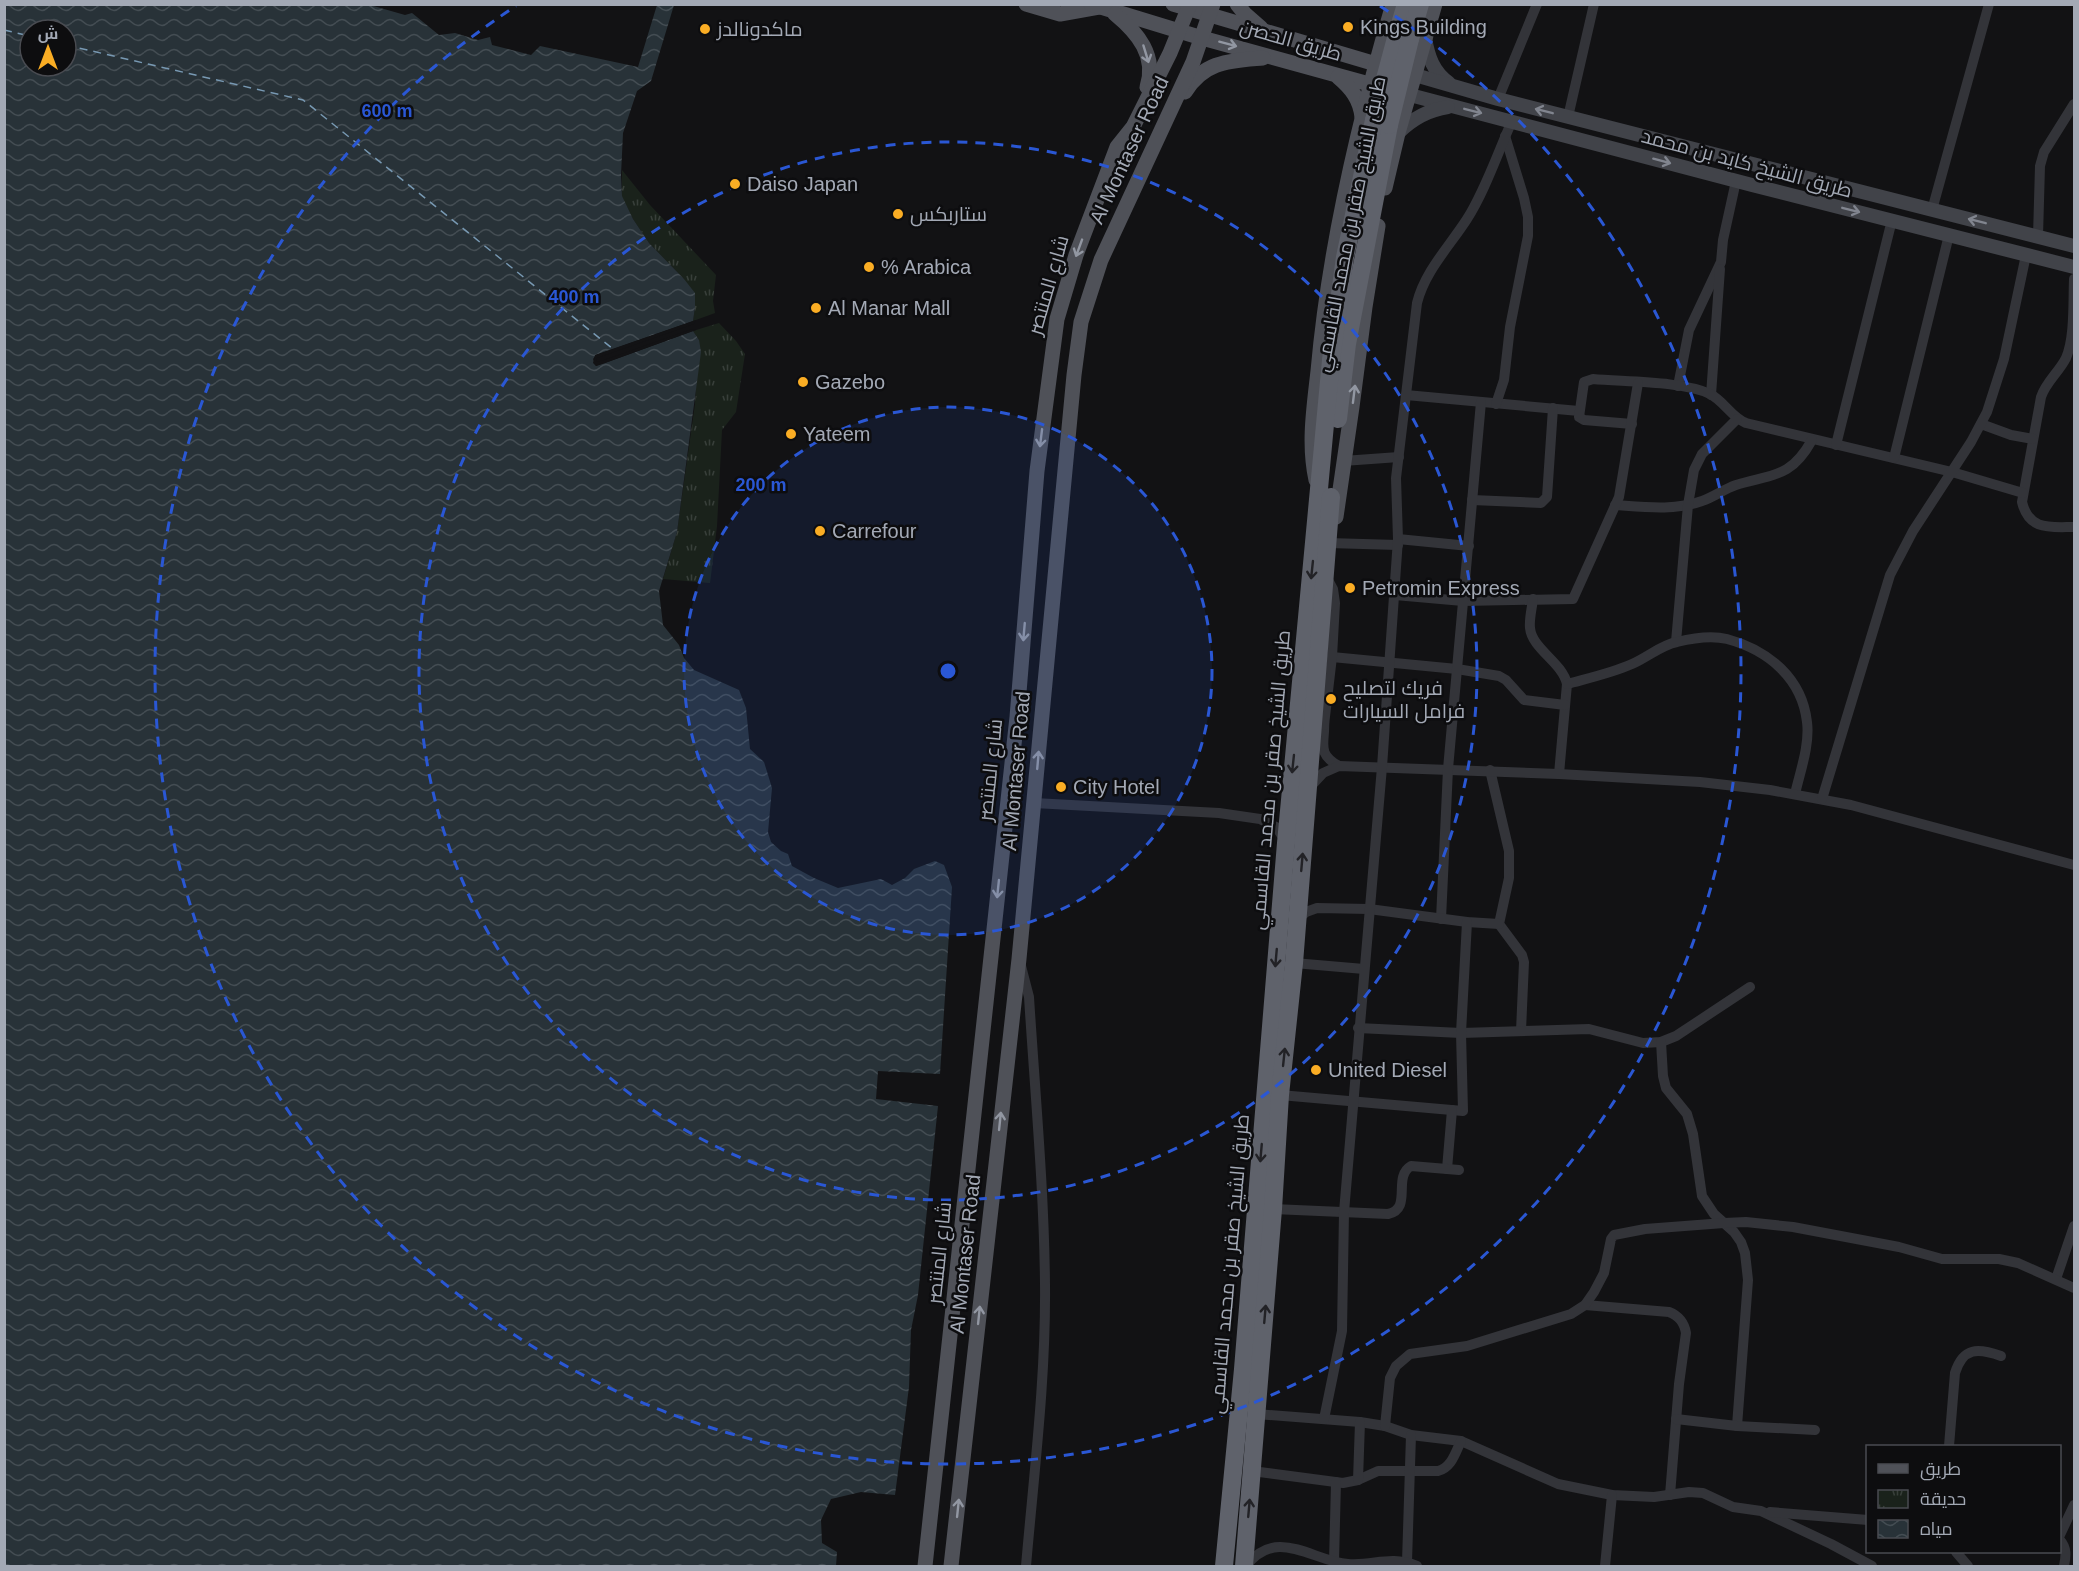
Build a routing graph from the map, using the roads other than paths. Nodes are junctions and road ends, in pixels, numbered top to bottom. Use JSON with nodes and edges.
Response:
{"nodes":[{"id":1,"x":1026,"y":4,"type":"edge"},
{"id":2,"x":1173,"y":4,"type":"edge"},
{"id":3,"x":1237,"y":4,"type":"edge"},
{"id":4,"x":1393,"y":4,"type":"edge"},
{"id":5,"x":1406,"y":4,"type":"edge"},
{"id":6,"x":1420,"y":4,"type":"edge"},
{"id":7,"x":1435,"y":4,"type":"edge"},
{"id":8,"x":1537,"y":4,"type":"edge"},
{"id":9,"x":1594,"y":4,"type":"edge"},
{"id":10,"x":1989,"y":4,"type":"edge"},
{"id":11,"x":1100,"y":7,"type":"edge"},
{"id":12,"x":1189,"y":7,"type":"edge"},
{"id":13,"x":1212,"y":10,"type":"edge"},
{"id":14,"x":1179,"y":31,"type":"junction"},
{"id":15,"x":1266,"y":32,"type":"junction"},
{"id":16,"x":1404,"y":37,"type":"junction"},
{"id":17,"x":1202,"y":38,"type":"junction"},
{"id":18,"x":1347,"y":55,"type":"junction"},
{"id":19,"x":1275,"y":57,"type":"junction"},
{"id":20,"x":1377,"y":64,"type":"junction"},
{"id":21,"x":1333,"y":74,"type":"junction"},
{"id":22,"x":1415,"y":75,"type":"junction"},
{"id":23,"x":1372,"y":84,"type":"junction"},
{"id":24,"x":1453,"y":85,"type":"junction"},
{"id":25,"x":1410,"y":95,"type":"junction"},
{"id":26,"x":1498,"y":99,"type":"junction"},
{"id":27,"x":2074,"y":104,"type":"edge"},
{"id":28,"x":1452,"y":106,"type":"junction"},
{"id":29,"x":1568,"y":117,"type":"junction"},
{"id":30,"x":1512,"y":121,"type":"junction"},
{"id":31,"x":1381,"y":124,"type":"junction"},
{"id":32,"x":1133,"y":127,"type":"junction"},
{"id":33,"x":1159,"y":136,"type":"junction"},
{"id":34,"x":1505,"y":136,"type":"junction"},
{"id":35,"x":1736,"y":181,"type":"junction"},
{"id":36,"x":1932,"y":210,"type":"junction"},
{"id":37,"x":1892,"y":220,"type":"junction"},
{"id":38,"x":2000,"y":227,"type":"junction"},
{"id":39,"x":1949,"y":234,"type":"junction"},
{"id":40,"x":2038,"y":236,"type":"junction"},
{"id":41,"x":1996,"y":246,"type":"junction"},
{"id":42,"x":2074,"y":246,"type":"edge"},
{"id":43,"x":2026,"y":255,"type":"junction"},
{"id":44,"x":1721,"y":262,"type":"junction"},
{"id":45,"x":2074,"y":267,"type":"edge"},
{"id":46,"x":2074,"y":279,"type":"edge"},
{"id":47,"x":1057,"y":319,"type":"junction"},
{"id":48,"x":1074,"y":369,"type":"junction"},
{"id":49,"x":1638,"y":383,"type":"junction"},
{"id":50,"x":1678,"y":386,"type":"junction"},
{"id":51,"x":1711,"y":395,"type":"junction"},
{"id":52,"x":1406,"y":396,"type":"junction"},
{"id":53,"x":1481,"y":402,"type":"junction"},
{"id":54,"x":1496,"y":404,"type":"junction"},
{"id":55,"x":1553,"y":408,"type":"junction"},
{"id":56,"x":1579,"y":411,"type":"junction"},
{"id":57,"x":1737,"y":419,"type":"junction"},
{"id":58,"x":1632,"y":424,"type":"junction"},
{"id":59,"x":1981,"y":424,"type":"junction"},
{"id":60,"x":2033,"y":439,"type":"junction"},
{"id":61,"x":1812,"y":440,"type":"junction"},
{"id":62,"x":1836,"y":446,"type":"junction"},
{"id":63,"x":1398,"y":457,"type":"junction"},
{"id":64,"x":1894,"y":458,"type":"junction"},
{"id":65,"x":1343,"y":461,"type":"junction"},
{"id":66,"x":1952,"y":472,"type":"junction"},
{"id":67,"x":2023,"y":493,"type":"junction"},
{"id":68,"x":1472,"y":500,"type":"junction"},
{"id":69,"x":1615,"y":505,"type":"junction"},
{"id":70,"x":1688,"y":506,"type":"junction"},
{"id":71,"x":2074,"y":527,"type":"edge"},
{"id":72,"x":1329,"y":538,"type":"junction"},
{"id":73,"x":1398,"y":542,"type":"junction"},
{"id":74,"x":1469,"y":546,"type":"junction"},
{"id":75,"x":1326,"y":576,"type":"junction"},
{"id":76,"x":1395,"y":595,"type":"junction"},
{"id":77,"x":1533,"y":599,"type":"junction"},
{"id":78,"x":1463,"y":601,"type":"junction"},
{"id":79,"x":1676,"y":642,"type":"junction"},
{"id":80,"x":1332,"y":657,"type":"junction"},
{"id":81,"x":1389,"y":662,"type":"junction"},
{"id":82,"x":1457,"y":669,"type":"junction"},
{"id":83,"x":1567,"y":684,"type":"junction"},
{"id":84,"x":1565,"y":705,"type":"junction"},
{"id":85,"x":1315,"y":710,"type":"junction"},
{"id":86,"x":1324,"y":725,"type":"junction"},
{"id":87,"x":1339,"y":766,"type":"junction"},
{"id":88,"x":1382,"y":767,"type":"junction"},
{"id":89,"x":1448,"y":769,"type":"junction"},
{"id":90,"x":1490,"y":770,"type":"junction"},
{"id":91,"x":1559,"y":774,"type":"junction"},
{"id":92,"x":1308,"y":789,"type":"junction"},
{"id":93,"x":1796,"y":794,"type":"junction"},
{"id":94,"x":1822,"y":799,"type":"junction"},
{"id":95,"x":1034,"y":803,"type":"junction"},
{"id":96,"x":1290,"y":806,"type":"junction"},
{"id":97,"x":1260,"y":819,"type":"junction"},
{"id":98,"x":1286,"y":843,"type":"junction"},
{"id":99,"x":2074,"y":865,"type":"edge"},
{"id":100,"x":1300,"y":891,"type":"junction"},
{"id":101,"x":1317,"y":908,"type":"junction"},
{"id":102,"x":1369,"y":909,"type":"junction"},
{"id":103,"x":1441,"y":919,"type":"junction"},
{"id":104,"x":1297,"y":920,"type":"junction"},
{"id":105,"x":1467,"y":922,"type":"junction"},
{"id":106,"x":1499,"y":924,"type":"junction"},
{"id":107,"x":1019,"y":959,"type":"junction"},
{"id":108,"x":1294,"y":963,"type":"junction"},
{"id":109,"x":1364,"y":969,"type":"junction"},
{"id":110,"x":1750,"y":987,"type":"dead end"},
{"id":111,"x":1358,"y":1028,"type":"junction"},
{"id":112,"x":1521,"y":1031,"type":"junction"},
{"id":113,"x":1461,"y":1033,"type":"junction"},
{"id":114,"x":1661,"y":1042,"type":"junction"},
{"id":115,"x":1281,"y":1095,"type":"junction"},
{"id":116,"x":1353,"y":1101,"type":"junction"},
{"id":117,"x":1452,"y":1110,"type":"junction"},
{"id":118,"x":1447,"y":1169,"type":"junction"},
{"id":119,"x":1459,"y":1170,"type":"dead end"},
{"id":120,"x":1274,"y":1209,"type":"junction"},
{"id":121,"x":1344,"y":1212,"type":"junction"},
{"id":122,"x":1724,"y":1223,"type":"junction"},
{"id":123,"x":2074,"y":1226,"type":"edge"},
{"id":124,"x":2056,"y":1279,"type":"junction"},
{"id":125,"x":2074,"y":1288,"type":"edge"},
{"id":126,"x":1585,"y":1305,"type":"junction"},
{"id":127,"x":2001,"y":1356,"type":"dead end"},
{"id":128,"x":1257,"y":1414,"type":"junction"},
{"id":129,"x":1324,"y":1419,"type":"junction"},
{"id":130,"x":1676,"y":1419,"type":"junction"},
{"id":131,"x":1359,"y":1422,"type":"junction"},
{"id":132,"x":1385,"y":1426,"type":"junction"},
{"id":133,"x":1737,"y":1426,"type":"junction"},
{"id":134,"x":1815,"y":1430,"type":"dead end"},
{"id":135,"x":1411,"y":1435,"type":"junction"},
{"id":136,"x":1461,"y":1441,"type":"junction"},
{"id":137,"x":1949,"y":1445,"type":"edge"},
{"id":138,"x":1252,"y":1471,"type":"junction"},
{"id":139,"x":1410,"y":1471,"type":"junction"},
{"id":140,"x":1358,"y":1480,"type":"junction"},
{"id":141,"x":1336,"y":1482,"type":"junction"},
{"id":142,"x":1612,"y":1495,"type":"junction"},
{"id":143,"x":1670,"y":1495,"type":"junction"},
{"id":144,"x":2074,"y":1505,"type":"edge"},
{"id":145,"x":1761,"y":1511,"type":"junction"},
{"id":146,"x":1866,"y":1520,"type":"edge"},
{"id":147,"x":2061,"y":1533,"type":"edge"},
{"id":148,"x":1247,"y":1534,"type":"junction"},
{"id":149,"x":2061,"y":1542,"type":"edge"},
{"id":150,"x":1264,"y":1551,"type":"junction"},
{"id":151,"x":1959,"y":1553,"type":"edge"},
{"id":152,"x":1334,"y":1562,"type":"junction"},
{"id":153,"x":1412,"y":1564,"type":"edge"},
{"id":154,"x":925,"y":1566,"type":"edge"},
{"id":155,"x":951,"y":1566,"type":"edge"},
{"id":156,"x":1026,"y":1566,"type":"edge"},
{"id":157,"x":1224,"y":1566,"type":"edge"},
{"id":158,"x":1245,"y":1566,"type":"edge"},
{"id":159,"x":1605,"y":1566,"type":"edge"},
{"id":160,"x":1872,"y":1566,"type":"edge"},
{"id":161,"x":1968,"y":1566,"type":"edge"},
{"id":162,"x":2064,"y":1566,"type":"edge"}],
"edges":[{"from":1,"to":11,"type":"main road"},
{"from":2,"to":12,"type":"main road","name":"طريق الحصن"},
{"from":3,"to":15,"type":"main road"},
{"from":4,"to":16,"type":"main road"},
{"from":5,"to":16,"type":"highway","name":"طريق الشيخ صقر بن محمد القاسمي"},
{"from":6,"to":16,"type":"highway","name":"طريق الشيخ صقر بن محمد القاسمي"},
{"from":7,"to":16,"type":"main road"},
{"from":8,"to":26,"type":"street"},
{"from":9,"to":29,"type":"street"},
{"from":10,"to":36,"type":"street"},
{"from":11,"to":14,"type":"main road","name":"طريق الحصن"},
{"from":11,"to":32,"type":"main road","one_way":true},
{"from":12,"to":13,"type":"main road","name":"طريق الحصن"},
{"from":12,"to":14,"type":"main road","name":"شارع المنتصر"},
{"from":13,"to":15,"type":"main road","name":"طريق الحصن"},
{"from":13,"to":17,"type":"main road","name":"Al Montaser Road"},
{"from":14,"to":17,"type":"main road","name":"طريق الحصن"},
{"from":14,"to":32,"type":"main road","name":"شارع المنتصر"},
{"from":15,"to":18,"type":"main road","name":"طريق الحصن"},
{"from":16,"to":18,"type":"main road"},
{"from":16,"to":20,"type":"main road"},
{"from":16,"to":22,"type":"main road"},
{"from":16,"to":24,"type":"main road"},
{"from":16,"to":31,"type":"highway","name":"طريق الشيخ صقر بن محمد القاسمي","bridge":true},
{"from":17,"to":19,"type":"main road","name":"طريق الحصن","one_way":true},
{"from":17,"to":33,"type":"main road","name":"Al Montaser Road"},
{"from":18,"to":20,"type":"main road","name":"طريق الحصن"},
{"from":19,"to":21,"type":"main road","name":"طريق الحصن"},
{"from":19,"to":33,"type":"main road"},
{"from":20,"to":22,"type":"main road","name":"طريق الحصن"},
{"from":20,"to":23,"type":"main road"},
{"from":21,"to":23,"type":"main road","name":"طريق الحصن"},
{"from":21,"to":31,"type":"main road"},
{"from":22,"to":24,"type":"main road","name":"طريق الشيخ كايد بن محمد"},
{"from":22,"to":25,"type":"main road"},
{"from":23,"to":25,"type":"main road","name":"طريق الحصن"},
{"from":23,"to":31,"type":"main road"},
{"from":24,"to":26,"type":"main road","name":"طريق الشيخ كايد بن محمد"},
{"from":25,"to":28,"type":"main road","name":"طريق الشيخ كايد بن محمد"},
{"from":25,"to":31,"type":"main road"},
{"from":29,"to":26,"type":"main road","name":"طريق الشيخ كايد بن محمد","one_way":true},
{"from":27,"to":40,"type":"street"},
{"from":28,"to":30,"type":"main road","name":"طريق الشيخ كايد بن محمد","one_way":true},
{"from":28,"to":31,"type":"main road"},
{"from":29,"to":36,"type":"main road","name":"طريق الشيخ كايد بن محمد"},
{"from":30,"to":34,"type":"street"},
{"from":30,"to":35,"type":"main road","name":"طريق الشيخ كايد بن محمد","one_way":true},
{"from":65,"to":31,"type":"main road","one_way":true},
{"from":31,"to":72,"type":"highway","name":"طريق الشيخ صقر بن محمد القاسمي"},
{"from":31,"to":96,"type":"highway","name":"طريق الشيخ صقر بن محمد القاسمي","one_way":true},
{"from":32,"to":47,"type":"main road","name":"شارع المنتصر","one_way":true},
{"from":33,"to":48,"type":"main road","name":"Al Montaser Road"},
{"from":34,"to":52,"type":"street"},
{"from":34,"to":54,"type":"street"},
{"from":35,"to":37,"type":"main road","name":"طريق الشيخ كايد بن محمد","one_way":true},
{"from":35,"to":44,"type":"street"},
{"from":38,"to":36,"type":"main road","name":"طريق الشيخ كايد بن محمد","one_way":true},
{"from":37,"to":39,"type":"main road","name":"طريق الشيخ كايد بن محمد"},
{"from":37,"to":62,"type":"street"},
{"from":38,"to":40,"type":"main road","name":"طريق الشيخ كايد بن محمد"},
{"from":38,"to":41,"type":"main road"},
{"from":39,"to":41,"type":"main road","name":"طريق الشيخ كايد بن محمد"},
{"from":39,"to":64,"type":"street"},
{"from":40,"to":42,"type":"main road","name":"طريق الشيخ كايد بن محمد"},
{"from":41,"to":43,"type":"main road","name":"طريق الشيخ كايد بن محمد"},
{"from":43,"to":45,"type":"main road","name":"طريق الشيخ كايد بن محمد"},
{"from":43,"to":59,"type":"street"},
{"from":44,"to":50,"type":"street"},
{"from":44,"to":51,"type":"street"},
{"from":46,"to":60,"type":"street"},
{"from":47,"to":48,"type":"main road"},
{"from":47,"to":154,"type":"main road","name":"شارع المنتصر","one_way":true},
{"from":95,"to":48,"type":"main road","name":"Al Montaser Road","one_way":true},
{"from":49,"to":50,"type":"street"},
{"from":49,"to":56,"type":"street"},
{"from":49,"to":58,"type":"street"},
{"from":50,"to":51,"type":"street"},
{"from":51,"to":57,"type":"street"},
{"from":52,"to":53,"type":"street"},
{"from":52,"to":63,"type":"street"},
{"from":53,"to":54,"type":"street"},
{"from":53,"to":68,"type":"street"},
{"from":54,"to":55,"type":"street"},
{"from":55,"to":56,"type":"street"},
{"from":55,"to":68,"type":"street"},
{"from":56,"to":58,"type":"street"},
{"from":57,"to":61,"type":"street"},
{"from":57,"to":70,"type":"street"},
{"from":58,"to":69,"type":"street"},
{"from":59,"to":60,"type":"street"},
{"from":59,"to":66,"type":"street"},
{"from":60,"to":67,"type":"street"},
{"from":61,"to":62,"type":"street"},
{"from":61,"to":70,"type":"street"},
{"from":62,"to":64,"type":"street"},
{"from":63,"to":65,"type":"street"},
{"from":63,"to":73,"type":"street"},
{"from":64,"to":66,"type":"street"},
{"from":65,"to":72,"type":"main road"},
{"from":66,"to":67,"type":"street"},
{"from":66,"to":94,"type":"street"},
{"from":67,"to":71,"type":"street"},
{"from":68,"to":74,"type":"street"},
{"from":69,"to":70,"type":"street"},
{"from":69,"to":77,"type":"street"},
{"from":70,"to":79,"type":"street"},
{"from":72,"to":73,"type":"street"},
{"from":72,"to":75,"type":"highway","name":"طريق الشيخ صقر بن محمد القاسمي"},
{"from":73,"to":74,"type":"street"},
{"from":73,"to":76,"type":"street"},
{"from":74,"to":78,"type":"street"},
{"from":75,"to":80,"type":"street"},
{"from":75,"to":85,"type":"highway","name":"طريق الشيخ صقر بن محمد القاسمي"},
{"from":76,"to":78,"type":"street"},
{"from":76,"to":81,"type":"street"},
{"from":77,"to":78,"type":"street"},
{"from":77,"to":83,"type":"street"},
{"from":78,"to":82,"type":"street"},
{"from":79,"to":83,"type":"street"},
{"from":79,"to":93,"type":"street"},
{"from":80,"to":81,"type":"street"},
{"from":80,"to":86,"type":"street"},
{"from":81,"to":82,"type":"street"},
{"from":81,"to":88,"type":"street"},
{"from":82,"to":84,"type":"street"},
{"from":82,"to":89,"type":"street"},
{"from":83,"to":84,"type":"street"},
{"from":84,"to":91,"type":"street"},
{"from":85,"to":86,"type":"street"},
{"from":85,"to":92,"type":"highway","name":"طريق الشيخ صقر بن محمد القاسمي"},
{"from":86,"to":87,"type":"street"},
{"from":87,"to":88,"type":"street"},
{"from":87,"to":92,"type":"street"},
{"from":88,"to":89,"type":"street"},
{"from":88,"to":102,"type":"street"},
{"from":89,"to":90,"type":"street"},
{"from":89,"to":103,"type":"street"},
{"from":90,"to":91,"type":"street"},
{"from":90,"to":106,"type":"street"},
{"from":91,"to":93,"type":"street"},
{"from":100,"to":92,"type":"highway","name":"طريق الشيخ صقر بن محمد القاسمي","one_way":true},
{"from":93,"to":94,"type":"street"},
{"from":94,"to":99,"type":"street"},
{"from":95,"to":97,"type":"street"},
{"from":95,"to":107,"type":"main road","name":"Al Montaser Road"},
{"from":96,"to":97,"type":"street"},
{"from":96,"to":98,"type":"highway","name":"طريق الشيخ صقر بن محمد القاسمي"},
{"from":97,"to":98,"type":"street"},
{"from":98,"to":157,"type":"highway","name":"طريق الشيخ صقر بن محمد القاسمي","one_way":true},
{"from":100,"to":101,"type":"street"},
{"from":100,"to":104,"type":"highway","name":"طريق الشيخ صقر بن محمد القاسمي"},
{"from":101,"to":102,"type":"street"},
{"from":101,"to":104,"type":"street"},
{"from":102,"to":103,"type":"street"},
{"from":102,"to":109,"type":"street"},
{"from":103,"to":105,"type":"street"},
{"from":104,"to":108,"type":"highway","name":"طريق الشيخ صقر بن محمد القاسمي"},
{"from":105,"to":106,"type":"street"},
{"from":105,"to":113,"type":"street"},
{"from":106,"to":112,"type":"street"},
{"from":155,"to":107,"type":"main road","name":"Al Montaser Road","one_way":true},
{"from":107,"to":156,"type":"street"},
{"from":108,"to":109,"type":"street"},
{"from":115,"to":108,"type":"highway","name":"طريق الشيخ صقر بن محمد القاسمي","one_way":true},
{"from":109,"to":111,"type":"street"},
{"from":110,"to":114,"type":"street"},
{"from":111,"to":113,"type":"street"},
{"from":111,"to":116,"type":"street"},
{"from":112,"to":113,"type":"street"},
{"from":112,"to":114,"type":"street"},
{"from":113,"to":117,"type":"street"},
{"from":114,"to":122,"type":"street"},
{"from":115,"to":116,"type":"street"},
{"from":115,"to":120,"type":"highway","name":"طريق الشيخ صقر بن محمد القاسمي"},
{"from":116,"to":117,"type":"street"},
{"from":116,"to":121,"type":"street"},
{"from":117,"to":118,"type":"street"},
{"from":118,"to":119,"type":"street"},
{"from":118,"to":121,"type":"street"},
{"from":120,"to":121,"type":"street"},
{"from":128,"to":120,"type":"highway","name":"طريق الشيخ صقر بن محمد القاسمي","one_way":true},
{"from":121,"to":129,"type":"street"},
{"from":122,"to":124,"type":"street"},
{"from":122,"to":126,"type":"street"},
{"from":122,"to":133,"type":"street"},
{"from":123,"to":124,"type":"street"},
{"from":124,"to":125,"type":"street"},
{"from":126,"to":130,"type":"street"},
{"from":126,"to":132,"type":"street"},
{"from":127,"to":137,"type":"street"},
{"from":128,"to":129,"type":"street"},
{"from":128,"to":138,"type":"highway","name":"طريق الشيخ صقر بن محمد القاسمي"},
{"from":129,"to":131,"type":"street"},
{"from":130,"to":133,"type":"street"},
{"from":130,"to":143,"type":"street"},
{"from":131,"to":132,"type":"street"},
{"from":131,"to":140,"type":"street"},
{"from":132,"to":135,"type":"street"},
{"from":133,"to":134,"type":"street"},
{"from":135,"to":136,"type":"street"},
{"from":135,"to":139,"type":"street"},
{"from":136,"to":139,"type":"street"},
{"from":136,"to":142,"type":"street"},
{"from":138,"to":141,"type":"street"},
{"from":148,"to":138,"type":"highway","name":"طريق الشيخ صقر بن محمد القاسمي","one_way":true},
{"from":139,"to":140,"type":"street"},
{"from":139,"to":153,"type":"street"},
{"from":140,"to":141,"type":"street"},
{"from":141,"to":152,"type":"street"},
{"from":142,"to":143,"type":"street"},
{"from":142,"to":159,"type":"street"},
{"from":143,"to":145,"type":"street"},
{"from":144,"to":147,"type":"street"},
{"from":145,"to":146,"type":"street"},
{"from":145,"to":160,"type":"street"},
{"from":148,"to":150,"type":"street"},
{"from":148,"to":158,"type":"highway","name":"طريق الشيخ صقر بن محمد القاسمي"},
{"from":149,"to":162,"type":"street"},
{"from":150,"to":152,"type":"street"},
{"from":150,"to":158,"type":"street"},
{"from":151,"to":161,"type":"street"},
{"from":152,"to":153,"type":"street"}]}
